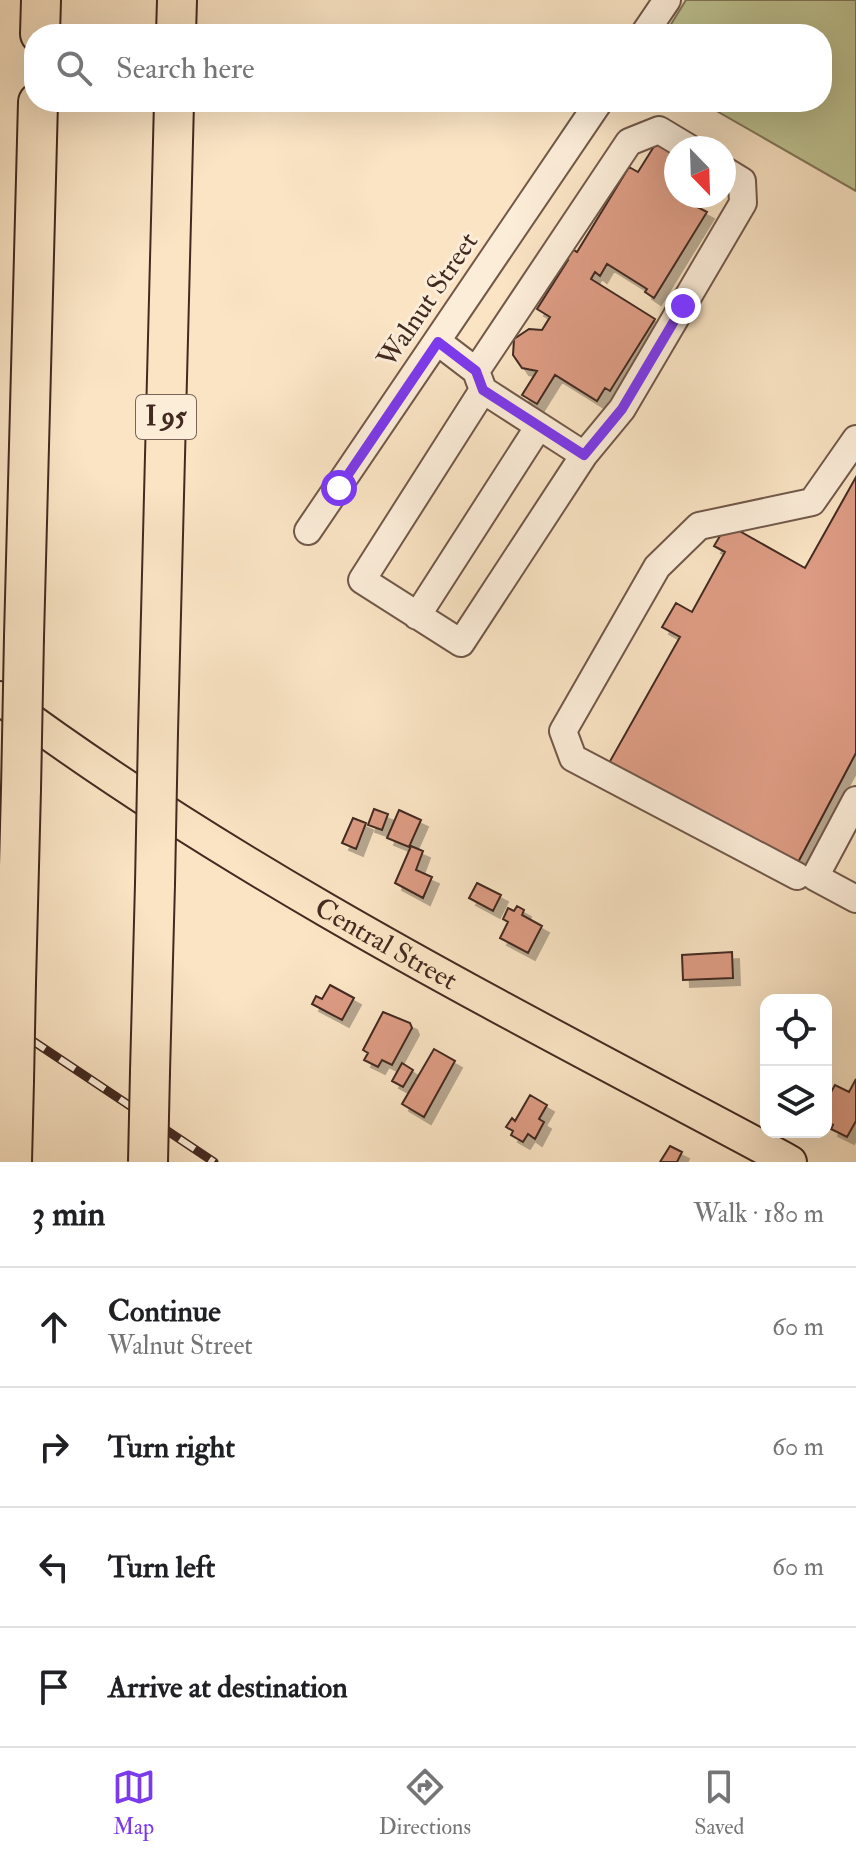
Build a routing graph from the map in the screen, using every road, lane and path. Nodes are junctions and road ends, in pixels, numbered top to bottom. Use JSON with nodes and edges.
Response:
{"nodes":[{"id":1,"x":41,"y":0,"type":"edge"},
{"id":2,"x":177,"y":0,"type":"edge"},
{"id":3,"x":667,"y":0,"type":"edge"},
{"id":4,"x":40,"y":24,"type":"edge"},
{"id":5,"x":176,"y":24,"type":"edge"},
{"id":6,"x":651,"y":24,"type":"edge"},
{"id":7,"x":38,"y":112,"type":"edge"},
{"id":8,"x":174,"y":112,"type":"edge"},
{"id":9,"x":592,"y":112,"type":"edge"},
{"id":10,"x":669,"y":136,"type":"edge"},
{"id":11,"x":736,"y":177,"type":"edge"},
{"id":12,"x":438,"y":342,"type":"junction"},
{"id":13,"x":479,"y":381,"type":"junction"},
{"id":14,"x":539,"y":426,"type":"junction"},
{"id":15,"x":856,"y":439,"type":"edge"},
{"id":16,"x":584,"y":455,"type":"junction"},
{"id":17,"x":308,"y":531,"type":"dead end"},
{"id":18,"x":417,"y":616,"type":"junction"},
{"id":19,"x":0,"y":698,"type":"edge"},
{"id":20,"x":852,"y":817,"type":"edge"},
{"id":21,"x":797,"y":876,"type":"dead end"},
{"id":22,"x":856,"y":899,"type":"edge"},
{"id":23,"x":12,"y":1162,"type":"edge"},
{"id":24,"x":148,"y":1162,"type":"edge"},
{"id":25,"x":790,"y":1162,"type":"edge"}],
"edges":[{"from":1,"to":4,"type":"highway"},
{"from":2,"to":5,"type":"highway"},
{"from":3,"to":6,"type":"street"},
{"from":7,"to":23,"type":"highway","bridge":true},
{"from":8,"to":24,"type":"highway","number":"I 95","bridge":true},
{"from":9,"to":12,"type":"street","name":"Walnut Street"},
{"from":10,"to":13,"type":"street"},
{"from":11,"to":16,"type":"street"},
{"from":12,"to":13,"type":"street"},
{"from":12,"to":17,"type":"street","name":"Walnut Street"},
{"from":13,"to":14,"type":"street"},
{"from":13,"to":18,"type":"street"},
{"from":14,"to":16,"type":"street"},
{"from":14,"to":18,"type":"street"},
{"from":15,"to":21,"type":"street"},
{"from":16,"to":18,"type":"street"},
{"from":19,"to":25,"type":"main road","name":"Central Street"},
{"from":20,"to":22,"type":"street"}]}
